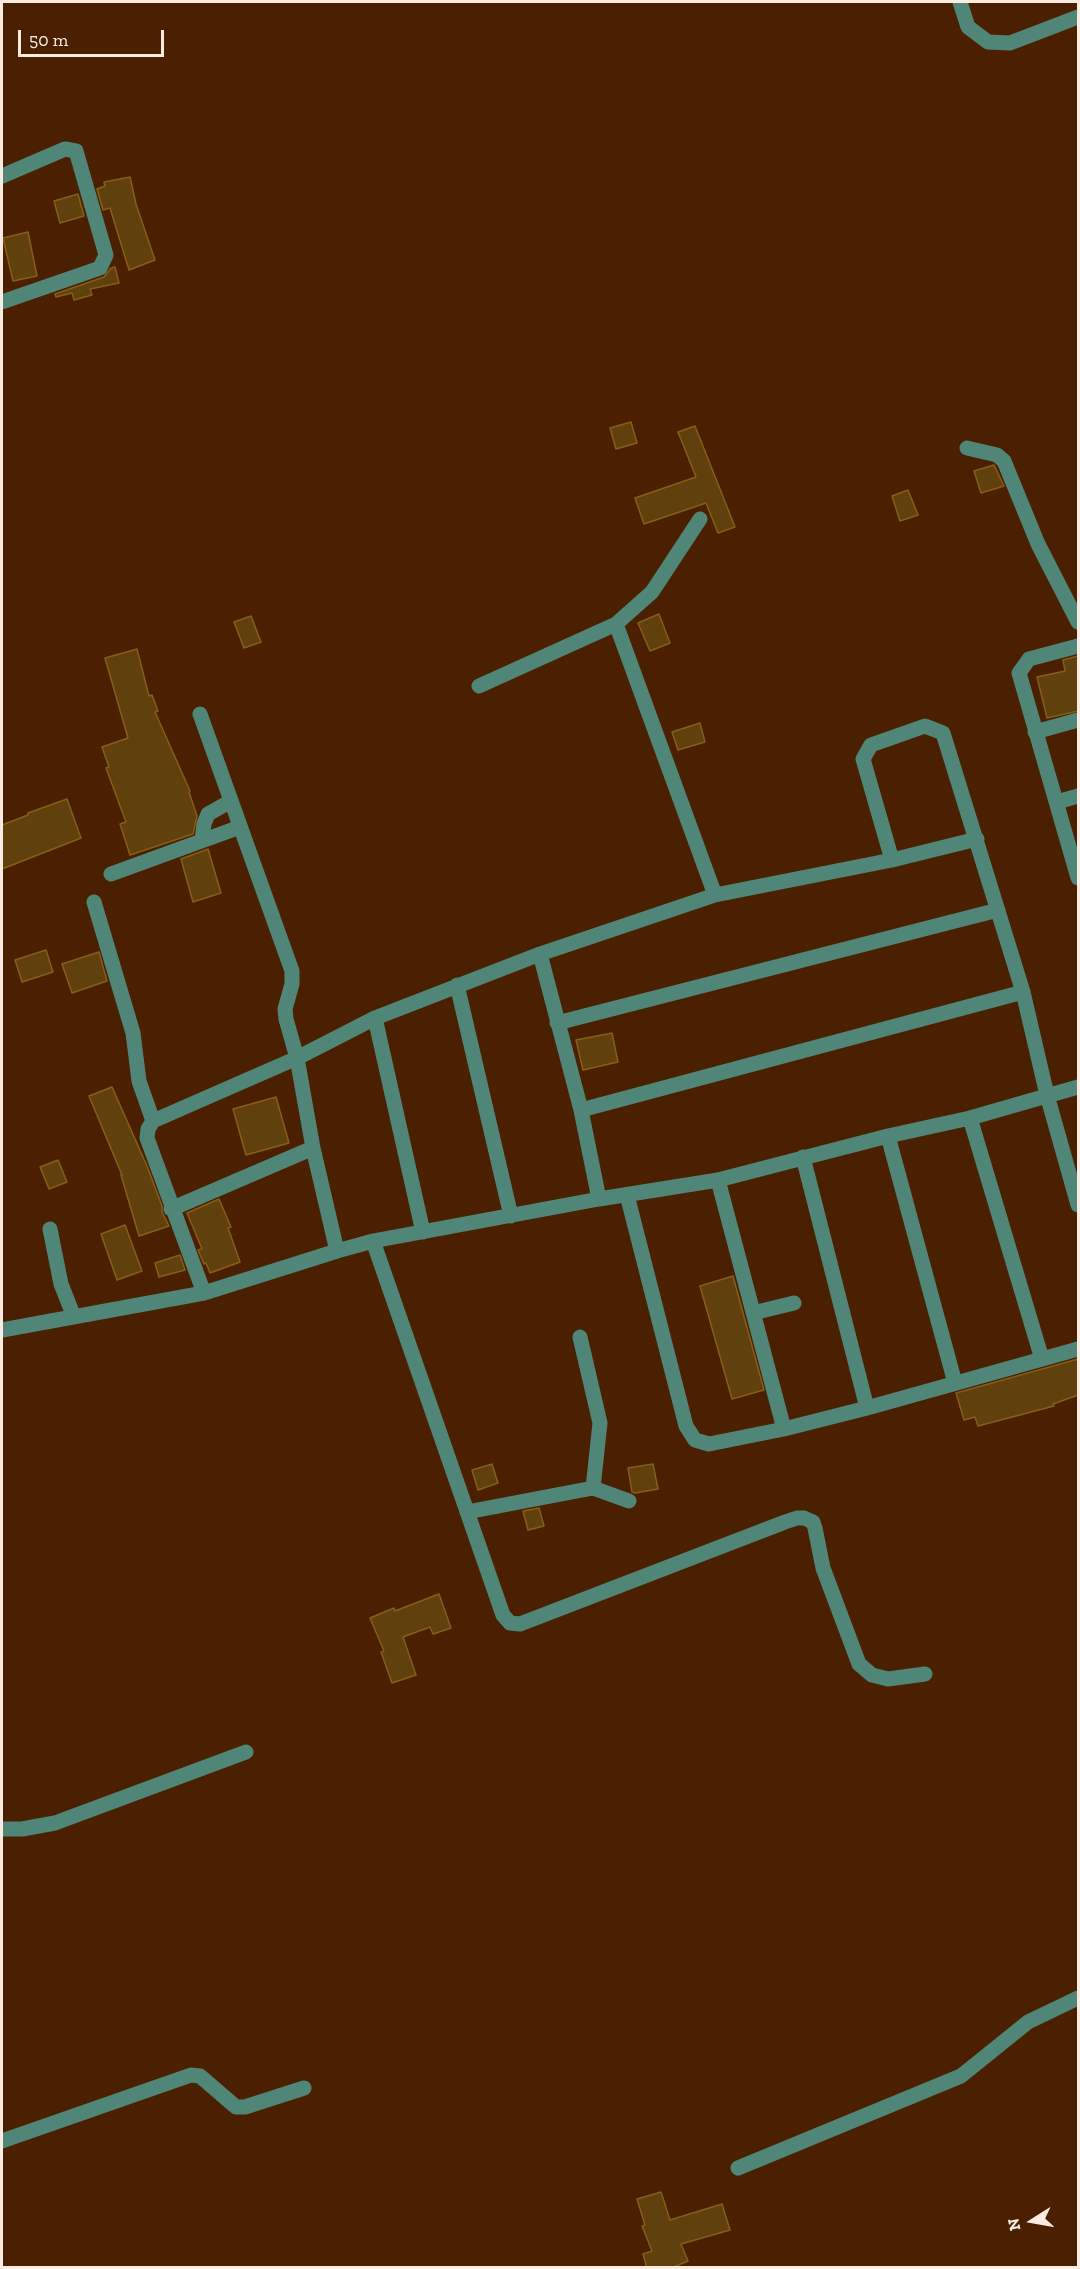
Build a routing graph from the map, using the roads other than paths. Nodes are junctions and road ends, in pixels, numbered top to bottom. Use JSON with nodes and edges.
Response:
{"nodes":[{"id":1,"x":960,"y":2,"type":"edge"},
{"id":2,"x":1078,"y":17,"type":"edge"},
{"id":3,"x":2,"y":176,"type":"edge"},
{"id":4,"x":2,"y":303,"type":"edge"},
{"id":5,"x":967,"y":448,"type":"dead end"},
{"id":6,"x":700,"y":519,"type":"dead end"},
{"id":7,"x":1078,"y":622,"type":"edge"},
{"id":8,"x":616,"y":624,"type":"junction"},
{"id":9,"x":1078,"y":646,"type":"edge"},
{"id":10,"x":479,"y":686,"type":"dead end"},
{"id":11,"x":200,"y":714,"type":"dead end"},
{"id":12,"x":1078,"y":720,"type":"edge"},
{"id":13,"x":1035,"y":732,"type":"junction"},
{"id":14,"x":1078,"y":796,"type":"edge"},
{"id":15,"x":231,"y":801,"type":"junction"},
{"id":16,"x":1057,"y":802,"type":"junction"},
{"id":17,"x":240,"y":826,"type":"junction"},
{"id":18,"x":977,"y":839,"type":"junction"},
{"id":19,"x":202,"y":840,"type":"junction"},
{"id":20,"x":892,"y":860,"type":"junction"},
{"id":21,"x":1077,"y":868,"type":"edge"},
{"id":22,"x":111,"y":874,"type":"dead end"},
{"id":23,"x":715,"y":895,"type":"junction"},
{"id":24,"x":94,"y":902,"type":"dead end"},
{"id":25,"x":998,"y":910,"type":"junction"},
{"id":26,"x":540,"y":954,"type":"junction"},
{"id":27,"x":457,"y":986,"type":"junction"},
{"id":28,"x":1023,"y":992,"type":"junction"},
{"id":29,"x":375,"y":1018,"type":"junction"},
{"id":30,"x":557,"y":1023,"type":"junction"},
{"id":31,"x":297,"y":1058,"type":"junction"},
{"id":32,"x":1078,"y":1088,"type":"edge"},
{"id":33,"x":1047,"y":1095,"type":"junction"},
{"id":34,"x":581,"y":1110,"type":"junction"},
{"id":35,"x":970,"y":1118,"type":"junction"},
{"id":36,"x":153,"y":1120,"type":"junction"},
{"id":37,"x":888,"y":1136,"type":"junction"},
{"id":38,"x":313,"y":1148,"type":"junction"},
{"id":39,"x":803,"y":1157,"type":"junction"},
{"id":40,"x":718,"y":1180,"type":"junction"},
{"id":41,"x":627,"y":1195,"type":"junction"},
{"id":42,"x":599,"y":1198,"type":"junction"},
{"id":43,"x":1078,"y":1205,"type":"edge"},
{"id":44,"x":171,"y":1209,"type":"junction"},
{"id":45,"x":511,"y":1216,"type":"junction"},
{"id":46,"x":50,"y":1229,"type":"dead end"},
{"id":47,"x":423,"y":1232,"type":"junction"},
{"id":48,"x":373,"y":1241,"type":"junction"},
{"id":49,"x":337,"y":1251,"type":"junction"},
{"id":50,"x":204,"y":1293,"type":"junction"},
{"id":51,"x":794,"y":1303,"type":"dead end"},
{"id":52,"x":753,"y":1313,"type":"junction"},
{"id":53,"x":74,"y":1317,"type":"junction"},
{"id":54,"x":2,"y":1330,"type":"edge"},
{"id":55,"x":580,"y":1337,"type":"dead end"},
{"id":56,"x":1078,"y":1349,"type":"edge"},
{"id":57,"x":1042,"y":1359,"type":"junction"},
{"id":58,"x":956,"y":1383,"type":"junction"},
{"id":59,"x":867,"y":1408,"type":"junction"},
{"id":60,"x":784,"y":1429,"type":"junction"},
{"id":61,"x":593,"y":1488,"type":"junction"},
{"id":62,"x":629,"y":1502,"type":"dead end"},
{"id":63,"x":467,"y":1512,"type":"junction"},
{"id":64,"x":925,"y":1674,"type":"dead end"},
{"id":65,"x":246,"y":1752,"type":"dead end"},
{"id":66,"x":2,"y":1828,"type":"edge"},
{"id":67,"x":1078,"y":1998,"type":"edge"},
{"id":68,"x":304,"y":2088,"type":"dead end"},
{"id":69,"x":2,"y":2141,"type":"edge"},
{"id":70,"x":738,"y":2168,"type":"dead end"}],
"edges":[{"from":1,"to":2,"type":"street"},
{"from":3,"to":4,"type":"street"},
{"from":5,"to":7,"type":"street"},
{"from":6,"to":8,"type":"street"},
{"from":8,"to":10,"type":"street"},
{"from":8,"to":23,"type":"street"},
{"from":9,"to":13,"type":"street"},
{"from":11,"to":15,"type":"street"},
{"from":12,"to":13,"type":"street"},
{"from":13,"to":16,"type":"street"},
{"from":14,"to":16,"type":"street"},
{"from":15,"to":17,"type":"street"},
{"from":15,"to":19,"type":"street"},
{"from":16,"to":21,"type":"street"},
{"from":17,"to":19,"type":"street"},
{"from":17,"to":31,"type":"street"},
{"from":18,"to":20,"type":"street"},
{"from":18,"to":20,"type":"street"},
{"from":18,"to":25,"type":"street"},
{"from":19,"to":22,"type":"street"},
{"from":20,"to":23,"type":"street"},
{"from":23,"to":26,"type":"street"},
{"from":24,"to":36,"type":"street"},
{"from":25,"to":28,"type":"street"},
{"from":25,"to":30,"type":"street"},
{"from":26,"to":27,"type":"street"},
{"from":26,"to":30,"type":"street"},
{"from":27,"to":29,"type":"street"},
{"from":27,"to":45,"type":"street"},
{"from":28,"to":33,"type":"street"},
{"from":28,"to":34,"type":"street"},
{"from":29,"to":31,"type":"street"},
{"from":29,"to":47,"type":"street"},
{"from":30,"to":34,"type":"street"},
{"from":31,"to":36,"type":"street"},
{"from":31,"to":38,"type":"street"},
{"from":32,"to":33,"type":"street"},
{"from":33,"to":35,"type":"street"},
{"from":33,"to":43,"type":"street"},
{"from":34,"to":42,"type":"street"},
{"from":35,"to":37,"type":"street"},
{"from":35,"to":57,"type":"street"},
{"from":36,"to":44,"type":"street"},
{"from":37,"to":39,"type":"street"},
{"from":37,"to":58,"type":"street"},
{"from":38,"to":44,"type":"street"},
{"from":38,"to":49,"type":"street"},
{"from":39,"to":40,"type":"street"},
{"from":39,"to":59,"type":"street"},
{"from":40,"to":41,"type":"street"},
{"from":40,"to":52,"type":"street"},
{"from":41,"to":42,"type":"street"},
{"from":41,"to":60,"type":"street"},
{"from":42,"to":45,"type":"street"},
{"from":44,"to":50,"type":"street"},
{"from":45,"to":47,"type":"street"},
{"from":46,"to":53,"type":"street"},
{"from":47,"to":48,"type":"street"},
{"from":48,"to":49,"type":"street"},
{"from":48,"to":63,"type":"street"},
{"from":49,"to":50,"type":"street"},
{"from":50,"to":53,"type":"street"},
{"from":51,"to":52,"type":"street"},
{"from":52,"to":60,"type":"street"},
{"from":53,"to":54,"type":"street"},
{"from":55,"to":61,"type":"street"},
{"from":56,"to":57,"type":"street"},
{"from":57,"to":58,"type":"street"},
{"from":58,"to":59,"type":"street"},
{"from":59,"to":60,"type":"street"},
{"from":61,"to":62,"type":"street"},
{"from":61,"to":63,"type":"street"},
{"from":63,"to":64,"type":"street"},
{"from":65,"to":66,"type":"street"},
{"from":67,"to":70,"type":"street"},
{"from":68,"to":69,"type":"street"}]}
